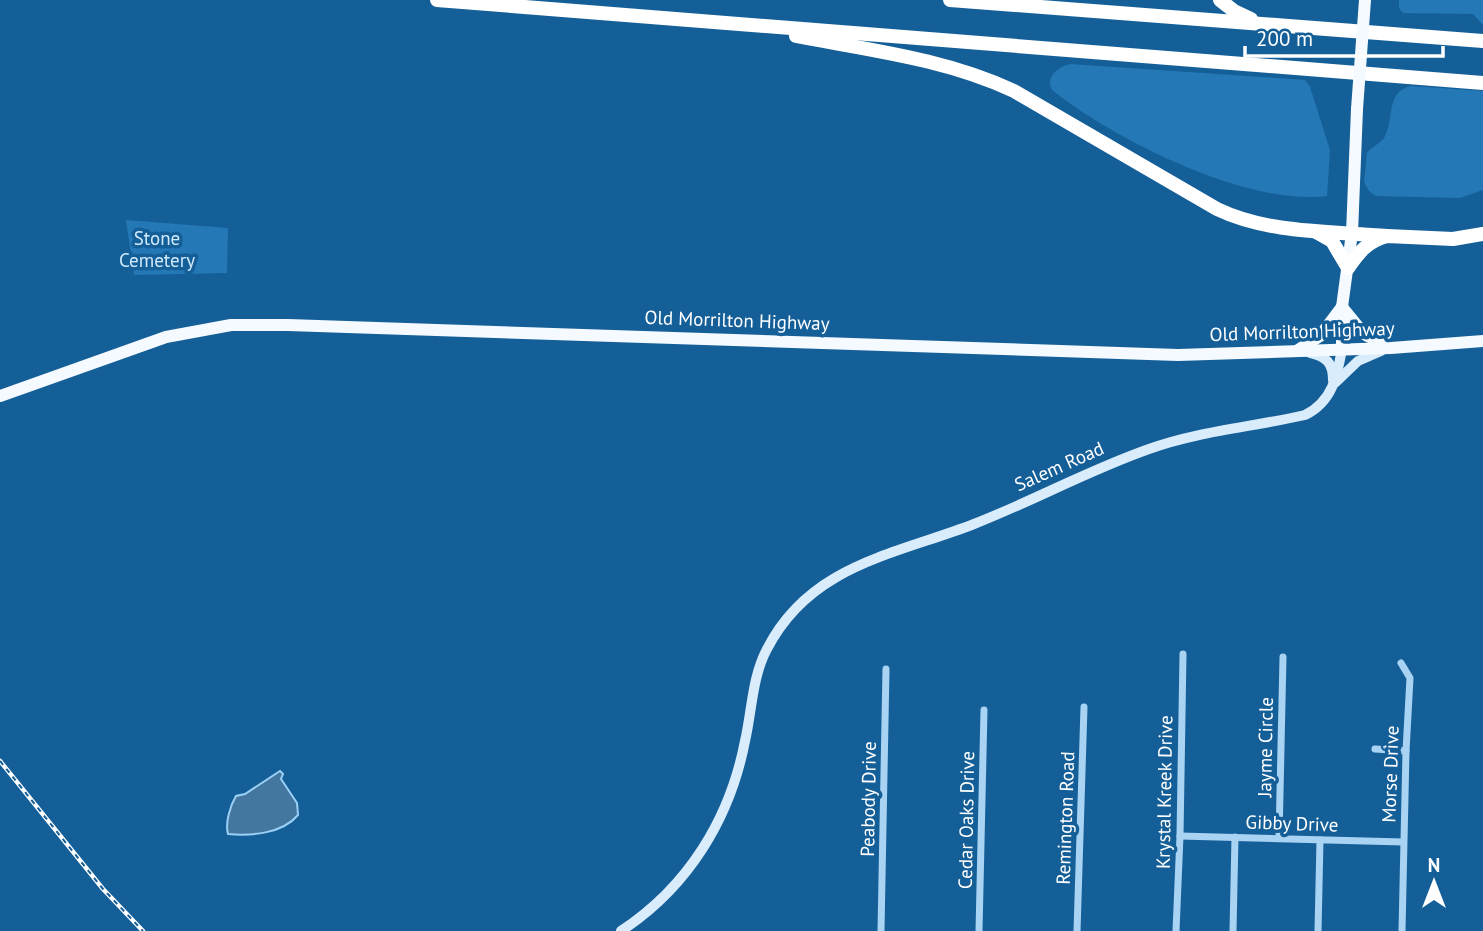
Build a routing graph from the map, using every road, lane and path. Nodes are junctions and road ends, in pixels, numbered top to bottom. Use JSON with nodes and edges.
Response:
{"nodes":[{"id":1,"x":437,"y":0,"type":"edge"},
{"id":2,"x":950,"y":0,"type":"edge"},
{"id":3,"x":1220,"y":0,"type":"edge"},
{"id":4,"x":1365,"y":0,"type":"edge"},
{"id":5,"x":736,"y":24,"type":"junction"},
{"id":6,"x":1269,"y":24,"type":"junction"},
{"id":7,"x":1483,"y":41,"type":"edge"},
{"id":8,"x":1483,"y":83,"type":"edge"},
{"id":9,"x":1301,"y":229,"type":"junction"},
{"id":10,"x":1352,"y":233,"type":"junction"},
{"id":11,"x":1483,"y":234,"type":"edge"},
{"id":12,"x":1387,"y":236,"type":"junction"},
{"id":13,"x":1348,"y":268,"type":"junction"},
{"id":14,"x":1342,"y":307,"type":"junction"},
{"id":15,"x":1483,"y":341,"type":"edge"},
{"id":16,"x":1391,"y":348,"type":"junction"},
{"id":17,"x":1342,"y":349,"type":"junction"},
{"id":18,"x":1297,"y":350,"type":"junction"},
{"id":19,"x":1333,"y":385,"type":"junction"},
{"id":20,"x":0,"y":396,"type":"edge"},
{"id":21,"x":1183,"y":654,"type":"dead end"},
{"id":22,"x":1283,"y":657,"type":"dead end"},
{"id":23,"x":1401,"y":663,"type":"dead end"},
{"id":24,"x":886,"y":669,"type":"dead end"},
{"id":25,"x":1084,"y":707,"type":"dead end"},
{"id":26,"x":984,"y":710,"type":"dead end"},
{"id":27,"x":1375,"y":749,"type":"dead end"},
{"id":28,"x":1406,"y":751,"type":"junction"},
{"id":29,"x":1180,"y":836,"type":"junction"},
{"id":30,"x":1235,"y":837,"type":"junction"},
{"id":31,"x":1279,"y":838,"type":"junction"},
{"id":32,"x":1320,"y":839,"type":"junction"},
{"id":33,"x":1403,"y":842,"type":"junction"},
{"id":34,"x":621,"y":931,"type":"edge"},
{"id":35,"x":881,"y":931,"type":"edge"},
{"id":36,"x":979,"y":931,"type":"edge"},
{"id":37,"x":1077,"y":931,"type":"edge"},
{"id":38,"x":1175,"y":931,"type":"edge"},
{"id":39,"x":1233,"y":931,"type":"edge"},
{"id":40,"x":1318,"y":931,"type":"edge"},
{"id":41,"x":1402,"y":931,"type":"edge"}],
"edges":[{"from":1,"to":5,"type":"highway"},
{"from":2,"to":6,"type":"highway"},
{"from":3,"to":6,"type":"highway"},
{"from":4,"to":10,"type":"main road","name":"Salem Road","bridge":true},
{"from":5,"to":8,"type":"highway"},
{"from":5,"to":9,"type":"highway"},
{"from":6,"to":7,"type":"highway"},
{"from":9,"to":10,"type":"highway"},
{"from":9,"to":13,"type":"highway"},
{"from":10,"to":12,"type":"highway"},
{"from":10,"to":13,"type":"main road","name":"Salem Road"},
{"from":11,"to":12,"type":"highway"},
{"from":12,"to":13,"type":"highway"},
{"from":13,"to":14,"type":"main road","name":"Salem Road"},
{"from":14,"to":16,"type":"main road"},
{"from":14,"to":17,"type":"main road","name":"Salem Road"},
{"from":14,"to":18,"type":"main road"},
{"from":15,"to":16,"type":"main road","name":"Old Morrilton Highway"},
{"from":16,"to":17,"type":"main road","name":"Old Morrilton Highway"},
{"from":16,"to":19,"type":"main road"},
{"from":17,"to":18,"type":"main road","name":"Old Morrilton Highway"},
{"from":17,"to":19,"type":"main road","name":"Salem Road"},
{"from":18,"to":19,"type":"main road"},
{"from":18,"to":20,"type":"main road","name":"Old Morrilton Highway"},
{"from":19,"to":34,"type":"main road","name":"Salem Road"},
{"from":21,"to":29,"type":"street","name":"Krystal Kreek Drive"},
{"from":22,"to":31,"type":"street","name":"Jayme Circle"},
{"from":23,"to":28,"type":"street","name":"Morse Drive"},
{"from":24,"to":35,"type":"street","name":"Peabody Drive"},
{"from":25,"to":37,"type":"street","name":"Remington Road"},
{"from":26,"to":36,"type":"street","name":"Cedar Oaks Drive"},
{"from":27,"to":28,"type":"street"},
{"from":28,"to":33,"type":"street","name":"Morse Drive"},
{"from":29,"to":30,"type":"street","name":"Gibby Drive"},
{"from":29,"to":38,"type":"street","name":"Krystal Kreek Drive"},
{"from":30,"to":31,"type":"street","name":"Gibby Drive"},
{"from":30,"to":39,"type":"street"},
{"from":31,"to":32,"type":"street","name":"Gibby Drive"},
{"from":32,"to":33,"type":"street","name":"Gibby Drive"},
{"from":32,"to":40,"type":"street"},
{"from":33,"to":41,"type":"street","name":"Morse Drive"}]}
